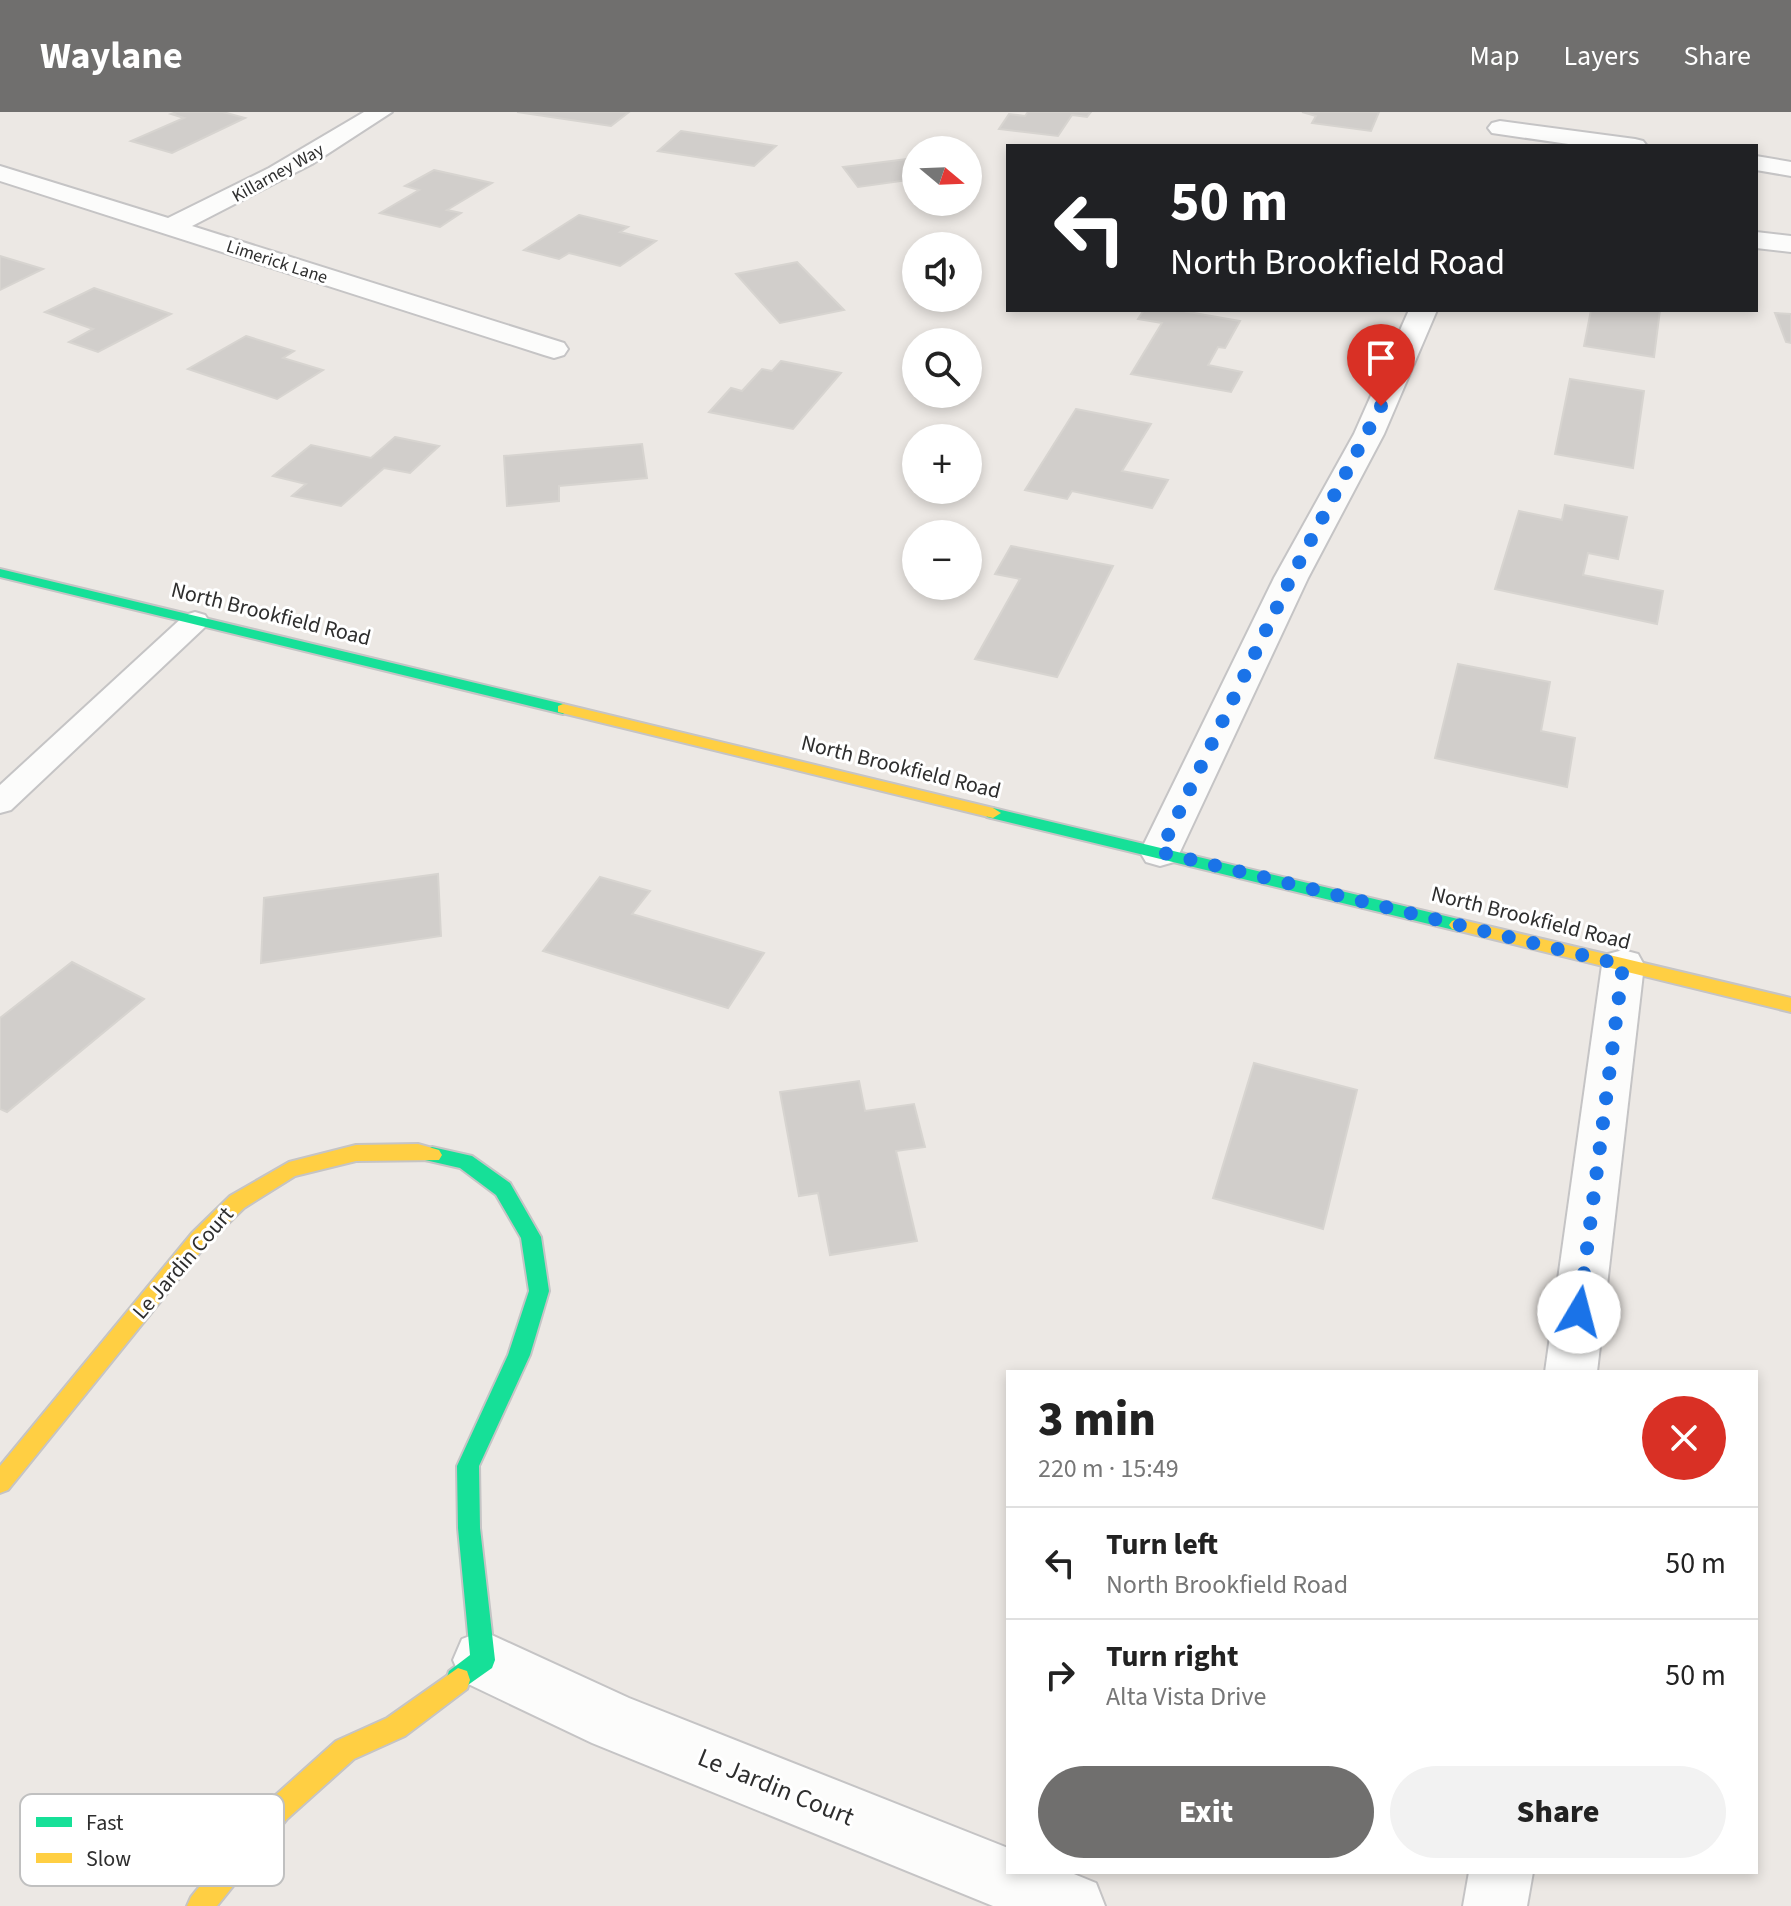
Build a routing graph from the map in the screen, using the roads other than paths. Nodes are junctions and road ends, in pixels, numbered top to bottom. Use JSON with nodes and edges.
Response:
{"nodes":[{"id":1,"x":380,"y":112,"type":"edge"},
{"id":2,"x":1500,"y":129,"type":"edge"},
{"id":3,"x":1619,"y":144,"type":"edge"},
{"id":4,"x":1758,"y":163,"type":"edge"},
{"id":5,"x":1791,"y":169,"type":"edge"},
{"id":6,"x":0,"y":173,"type":"edge"},
{"id":7,"x":171,"y":226,"type":"junction"},
{"id":8,"x":1758,"y":240,"type":"edge"},
{"id":9,"x":1791,"y":244,"type":"edge"},
{"id":10,"x":1422,"y":312,"type":"edge"},
{"id":11,"x":554,"y":349,"type":"dead end"},
{"id":12,"x":0,"y":573,"type":"edge"},
{"id":13,"x":195,"y":621,"type":"junction"},
{"id":14,"x":0,"y":803,"type":"edge"},
{"id":15,"x":1160,"y":852,"type":"junction"},
{"id":16,"x":1623,"y":965,"type":"junction"},
{"id":17,"x":1791,"y":1005,"type":"edge"},
{"id":18,"x":1571,"y":1370,"type":"edge"},
{"id":19,"x":0,"y":1483,"type":"edge"},
{"id":20,"x":483,"y":1660,"type":"junction"},
{"id":21,"x":284,"y":1805,"type":"edge"},
{"id":22,"x":1501,"y":1874,"type":"edge"},
{"id":23,"x":216,"y":1886,"type":"edge"},
{"id":24,"x":200,"y":1906,"type":"edge"},
{"id":25,"x":1073,"y":1906,"type":"edge"},
{"id":26,"x":1495,"y":1906,"type":"edge"}],
"edges":[{"from":1,"to":7,"type":"street","name":"Killarney Way"},
{"from":2,"to":3,"type":"street"},
{"from":4,"to":5,"type":"street"},
{"from":6,"to":7,"type":"street","name":"Limerick Lane"},
{"from":7,"to":11,"type":"street","name":"Limerick Lane"},
{"from":8,"to":9,"type":"street"},
{"from":10,"to":15,"type":"street"},
{"from":12,"to":13,"type":"street","name":"North Brookfield Road"},
{"from":13,"to":14,"type":"lane"},
{"from":13,"to":15,"type":"street","name":"North Brookfield Road"},
{"from":15,"to":16,"type":"street","name":"North Brookfield Road"},
{"from":16,"to":17,"type":"street","name":"North Brookfield Road"},
{"from":16,"to":18,"type":"street"},
{"from":19,"to":20,"type":"street","name":"Le Jardin Court"},
{"from":20,"to":21,"type":"street"},
{"from":20,"to":25,"type":"street","name":"Le Jardin Court"},
{"from":22,"to":26,"type":"street"},
{"from":23,"to":24,"type":"street"}]}
